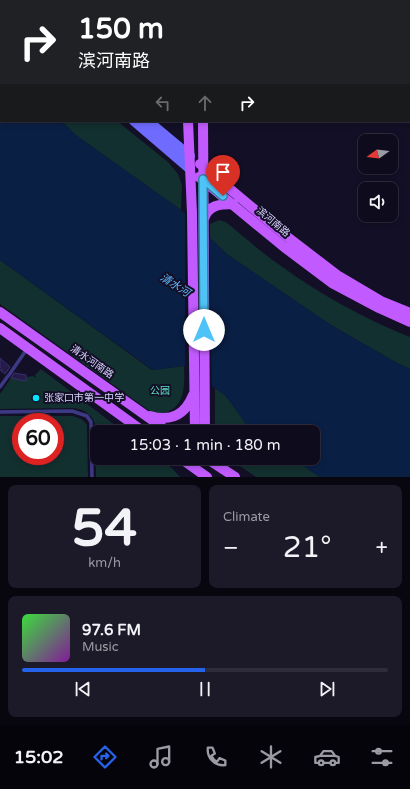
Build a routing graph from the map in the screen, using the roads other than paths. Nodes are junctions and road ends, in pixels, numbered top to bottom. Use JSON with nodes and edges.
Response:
{"nodes":[{"id":1,"x":135,"y":122,"type":"edge"},
{"id":2,"x":149,"y":122,"type":"edge"},
{"id":3,"x":188,"y":122,"type":"edge"},
{"id":4,"x":203,"y":122,"type":"edge"},
{"id":5,"x":190,"y":156,"type":"junction"},
{"id":6,"x":203,"y":167,"type":"junction"},
{"id":7,"x":190,"y":169,"type":"junction"},
{"id":8,"x":203,"y":179,"type":"junction"},
{"id":9,"x":233,"y":204,"type":"junction"},
{"id":10,"x":203,"y":221,"type":"junction"},
{"id":11,"x":0,"y":312,"type":"edge"},
{"id":12,"x":410,"y":313,"type":"edge"},
{"id":13,"x":410,"y":322,"type":"edge"},
{"id":14,"x":0,"y":328,"type":"edge"},
{"id":15,"x":28,"y":348,"type":"junction"},
{"id":16,"x":0,"y":387,"type":"edge"},
{"id":17,"x":198,"y":389,"type":"junction"},
{"id":18,"x":0,"y":412,"type":"edge"},
{"id":19,"x":146,"y":415,"type":"junction"},
{"id":20,"x":134,"y":425,"type":"edge"},
{"id":21,"x":160,"y":425,"type":"edge"},
{"id":22,"x":195,"y":425,"type":"edge"},
{"id":23,"x":204,"y":425,"type":"edge"},
{"id":24,"x":187,"y":465,"type":"edge"},
{"id":25,"x":206,"y":465,"type":"edge"},
{"id":26,"x":217,"y":465,"type":"edge"},
{"id":27,"x":196,"y":473,"type":"edge"},
{"id":28,"x":92,"y":477,"type":"edge"},
{"id":29,"x":206,"y":477,"type":"edge"},
{"id":30,"x":235,"y":477,"type":"edge"}],
"edges":[{"from":1,"to":7,"type":"main road","name":"滨河南路"},
{"from":2,"to":5,"type":"main road","name":"滨河南路"},
{"from":3,"to":5,"type":"main road"},
{"from":4,"to":6,"type":"main road"},
{"from":5,"to":6,"type":"main road","name":"滨河南路"},
{"from":5,"to":7,"type":"main road"},
{"from":6,"to":8,"type":"main road"},
{"from":6,"to":12,"type":"main road","name":"滨河南路"},
{"from":7,"to":8,"type":"main road","name":"滨河南路"},
{"from":7,"to":17,"type":"main road"},
{"from":8,"to":9,"type":"main road","name":"滨河南路"},
{"from":8,"to":10,"type":"main road"},
{"from":9,"to":10,"type":"main road"},
{"from":9,"to":13,"type":"main road","name":"滨河南路"},
{"from":10,"to":17,"type":"main road"},
{"from":11,"to":19,"type":"main road","name":"清水河南路"},
{"from":14,"to":15,"type":"main road"},
{"from":15,"to":16,"type":"lane"},
{"from":15,"to":20,"type":"main road"},
{"from":17,"to":19,"type":"main road"},
{"from":17,"to":22,"type":"main road"},
{"from":17,"to":23,"type":"main road"},
{"from":18,"to":28,"type":"lane"},
{"from":19,"to":21,"type":"main road","name":"清水河南路"},
{"from":24,"to":27,"type":"main road"},
{"from":25,"to":29,"type":"main road"},
{"from":26,"to":30,"type":"main road"},
{"from":27,"to":29,"type":"main road"}]}
